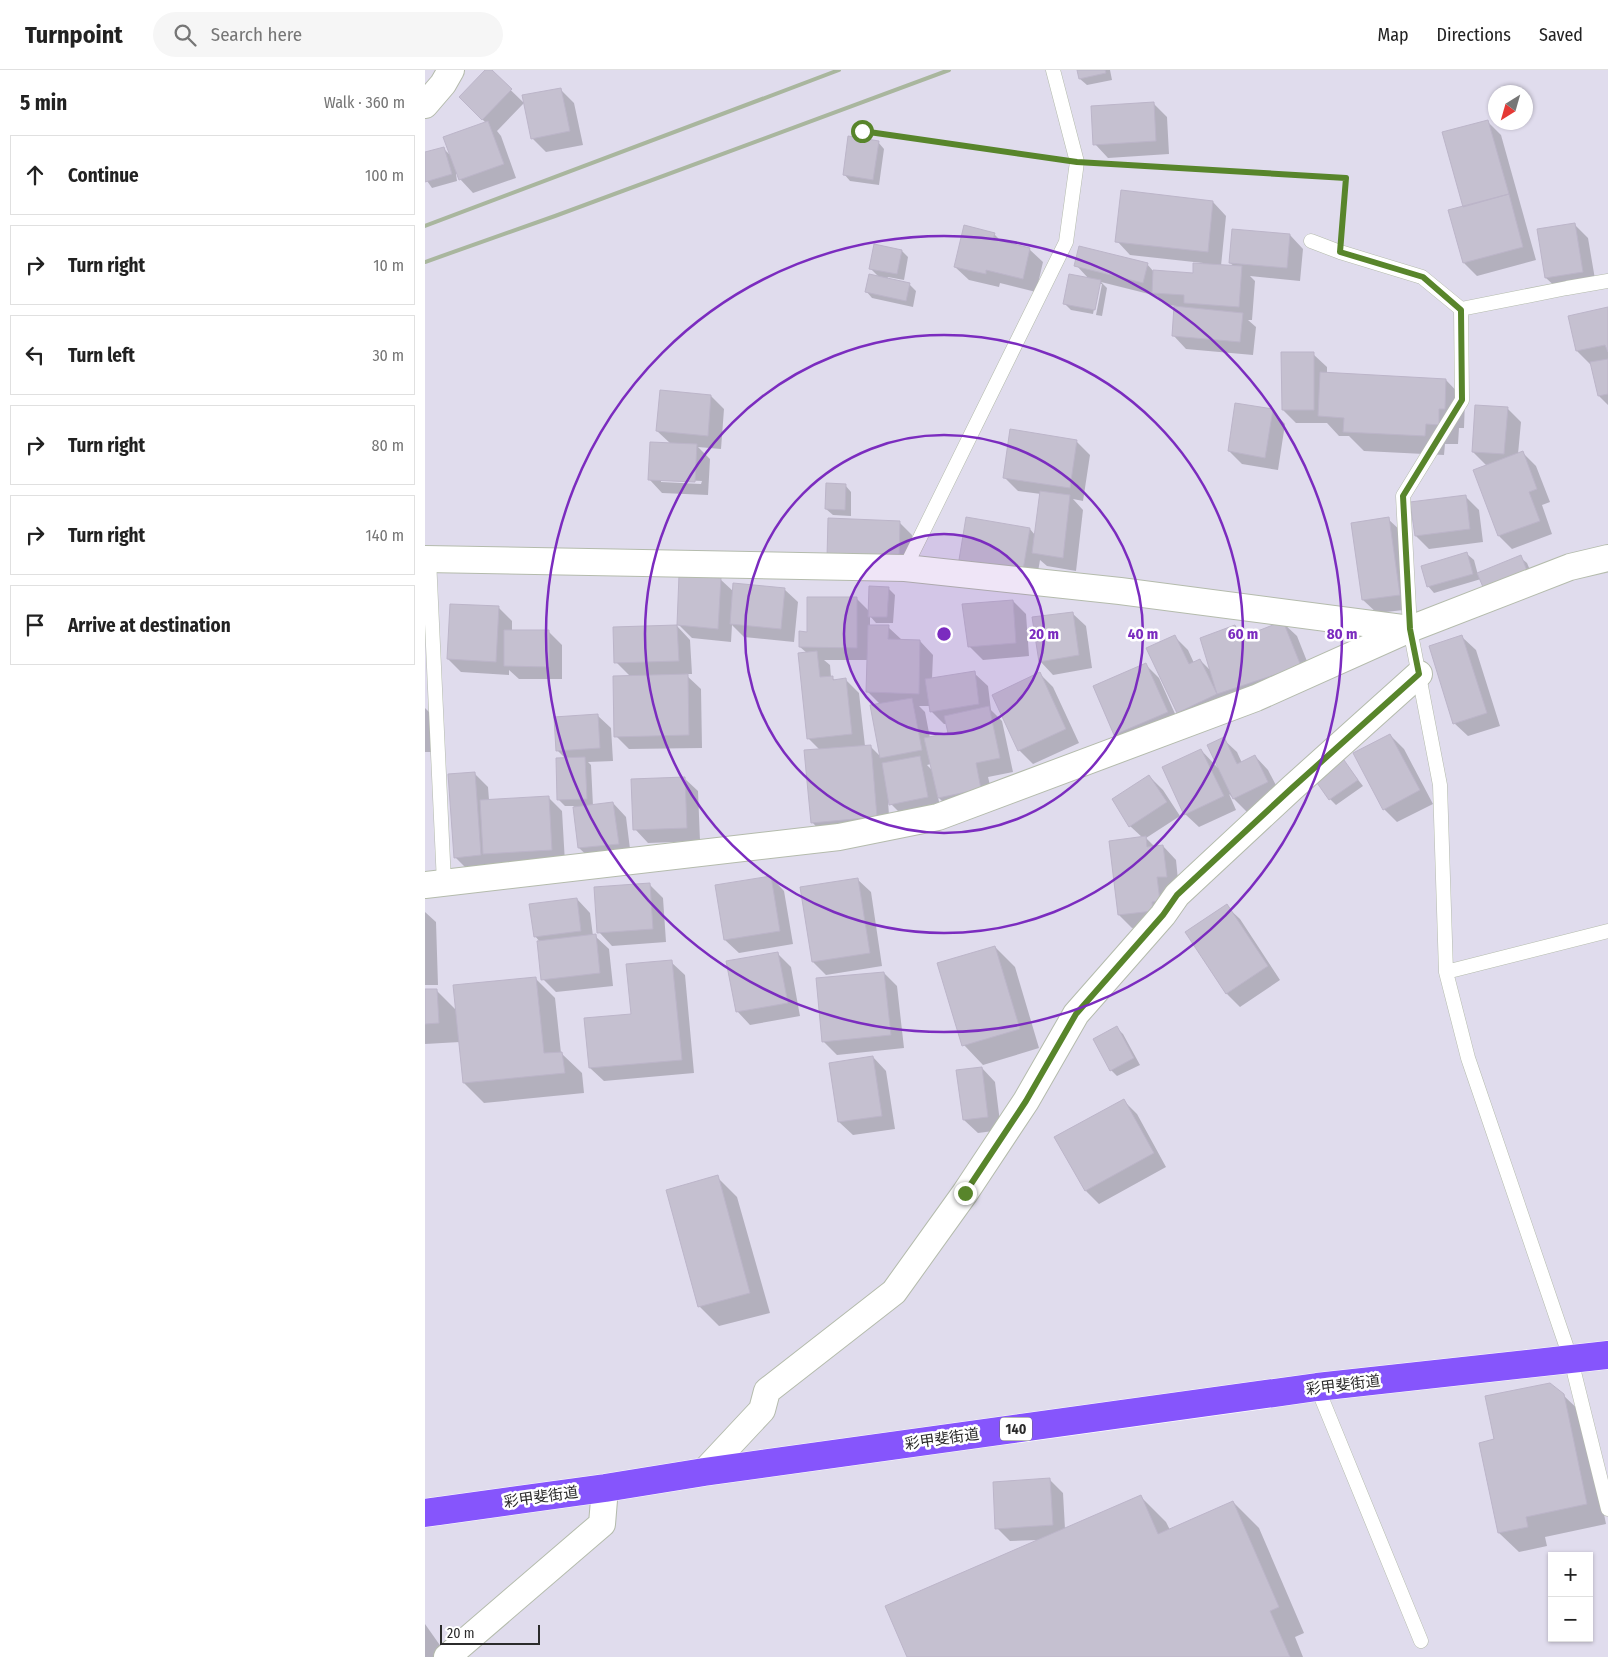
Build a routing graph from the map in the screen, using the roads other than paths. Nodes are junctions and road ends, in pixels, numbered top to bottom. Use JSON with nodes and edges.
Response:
{"nodes":[{"id":1,"x":451,"y":70,"type":"edge"},
{"id":2,"x":1053,"y":70,"type":"edge"},
{"id":3,"x":425,"y":105,"type":"edge"},
{"id":4,"x":1311,"y":241,"type":"dead end"},
{"id":5,"x":1608,"y":281,"type":"edge"},
{"id":6,"x":1461,"y":310,"type":"junction"},
{"id":7,"x":426,"y":557,"type":"edge"},
{"id":8,"x":1608,"y":558,"type":"edge"},
{"id":9,"x":905,"y":568,"type":"junction"},
{"id":10,"x":1410,"y":629,"type":"junction"},
{"id":11,"x":1419,"y":674,"type":"junction"},
{"id":12,"x":435,"y":884,"type":"edge"},
{"id":13,"x":1608,"y":931,"type":"edge"},
{"id":14,"x":1446,"y":972,"type":"junction"},
{"id":15,"x":1608,"y":1355,"type":"edge"},
{"id":16,"x":1571,"y":1360,"type":"junction"},
{"id":17,"x":1317,"y":1388,"type":"junction"},
{"id":18,"x":704,"y":1472,"type":"junction"},
{"id":19,"x":605,"y":1488,"type":"junction"},
{"id":20,"x":1608,"y":1508,"type":"edge"},
{"id":21,"x":425,"y":1513,"type":"edge"},
{"id":22,"x":1421,"y":1641,"type":"dead end"},
{"id":23,"x":447,"y":1657,"type":"edge"}],
"edges":[{"from":1,"to":3,"type":"street"},
{"from":2,"to":9,"type":"lane"},
{"from":4,"to":6,"type":"lane"},
{"from":5,"to":6,"type":"lane"},
{"from":6,"to":10,"type":"lane"},
{"from":7,"to":9,"type":"street"},
{"from":7,"to":12,"type":"lane"},
{"from":8,"to":10,"type":"street"},
{"from":9,"to":10,"type":"street"},
{"from":10,"to":11,"type":"lane"},
{"from":10,"to":12,"type":"street"},
{"from":11,"to":14,"type":"lane"},
{"from":11,"to":18,"type":"street"},
{"from":13,"to":14,"type":"lane"},
{"from":14,"to":16,"type":"lane"},
{"from":15,"to":16,"type":"highway","name":"彩甲斐街道","number":"140"},
{"from":16,"to":17,"type":"highway","name":"彩甲斐街道","number":"140"},
{"from":16,"to":20,"type":"lane"},
{"from":17,"to":18,"type":"highway","name":"彩甲斐街道","number":"140"},
{"from":17,"to":22,"type":"lane"},
{"from":18,"to":19,"type":"highway","name":"彩甲斐街道","number":"140"},
{"from":19,"to":21,"type":"highway","name":"彩甲斐街道","number":"140"},
{"from":19,"to":23,"type":"street"}]}
